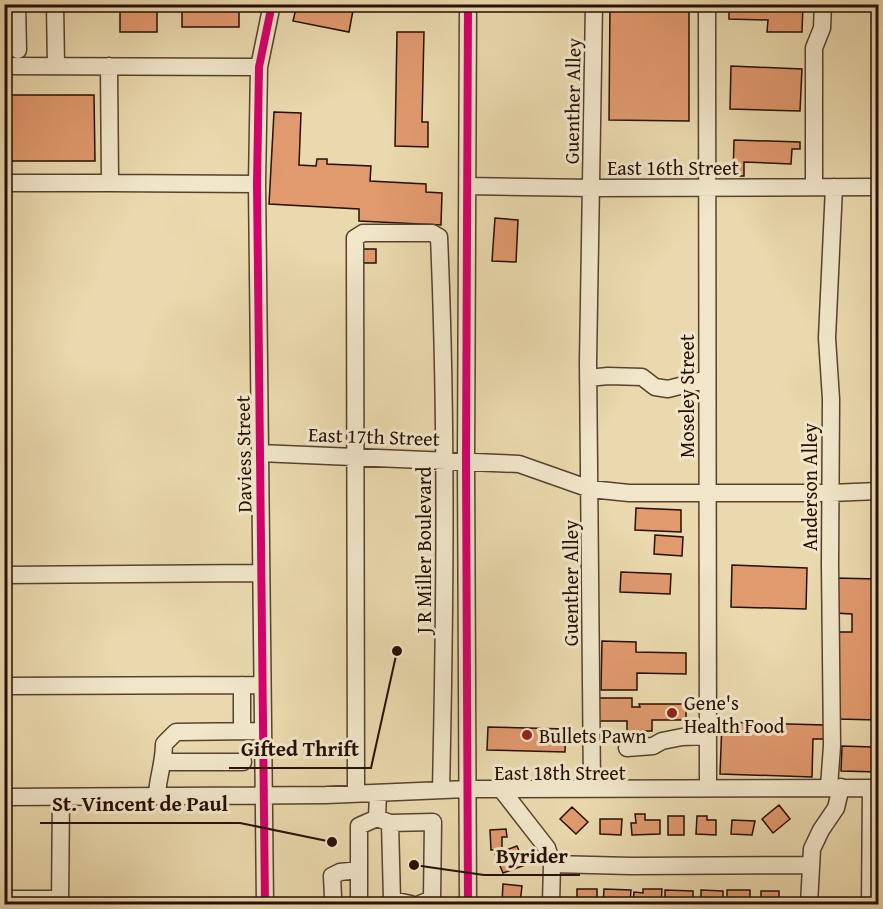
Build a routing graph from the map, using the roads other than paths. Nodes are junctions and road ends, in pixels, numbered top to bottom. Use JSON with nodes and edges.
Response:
{"nodes":[{"id":1,"x":17,"y":4,"type":"edge"},
{"id":2,"x":55,"y":4,"type":"edge"},
{"id":3,"x":272,"y":4,"type":"edge"},
{"id":4,"x":468,"y":4,"type":"edge"},
{"id":5,"x":594,"y":4,"type":"edge"},
{"id":6,"x":707,"y":4,"type":"edge"},
{"id":7,"x":823,"y":4,"type":"edge"},
{"id":8,"x":18,"y":50,"type":"dead end"},
{"id":9,"x":4,"y":66,"type":"edge"},
{"id":10,"x":56,"y":66,"type":"junction"},
{"id":11,"x":110,"y":66,"type":"junction"},
{"id":12,"x":259,"y":67,"type":"junction"},
{"id":13,"x":4,"y":183,"type":"edge"},
{"id":14,"x":110,"y":183,"type":"junction"},
{"id":15,"x":257,"y":184,"type":"junction"},
{"id":16,"x":468,"y":186,"type":"junction"},
{"id":17,"x":834,"y":187,"type":"junction"},
{"id":18,"x":592,"y":188,"type":"junction"},
{"id":19,"x":707,"y":188,"type":"junction"},
{"id":20,"x":814,"y":188,"type":"junction"},
{"id":21,"x":879,"y":188,"type":"edge"},
{"id":22,"x":588,"y":378,"type":"junction"},
{"id":23,"x":707,"y":379,"type":"junction"},
{"id":24,"x":259,"y":453,"type":"junction"},
{"id":25,"x":356,"y":457,"type":"junction"},
{"id":26,"x":444,"y":460,"type":"junction"},
{"id":27,"x":466,"y":461,"type":"junction"},
{"id":28,"x":590,"y":489,"type":"junction"},
{"id":29,"x":879,"y":491,"type":"edge"},
{"id":30,"x":707,"y":493,"type":"junction"},
{"id":31,"x":831,"y":493,"type":"junction"},
{"id":32,"x":261,"y":573,"type":"junction"},
{"id":33,"x":4,"y":575,"type":"edge"},
{"id":34,"x":445,"y":625,"type":"junction"},
{"id":35,"x":466,"y":626,"type":"junction"},
{"id":36,"x":242,"y":685,"type":"junction"},
{"id":37,"x":262,"y":685,"type":"junction"},
{"id":38,"x":4,"y":686,"type":"edge"},
{"id":39,"x":242,"y":731,"type":"junction"},
{"id":40,"x":263,"y":731,"type":"junction"},
{"id":41,"x":708,"y":736,"type":"junction"},
{"id":42,"x":627,"y":747,"type":"dead end"},
{"id":43,"x":164,"y":762,"type":"junction"},
{"id":44,"x":243,"y":762,"type":"dead end"},
{"id":45,"x":835,"y":787,"type":"junction"},
{"id":46,"x":592,"y":788,"type":"junction"},
{"id":47,"x":708,"y":788,"type":"junction"},
{"id":48,"x":875,"y":788,"type":"edge"},
{"id":49,"x":467,"y":789,"type":"junction"},
{"id":50,"x":501,"y":789,"type":"junction"},
{"id":51,"x":441,"y":790,"type":"junction"},
{"id":52,"x":378,"y":793,"type":"junction"},
{"id":53,"x":356,"y":794,"type":"junction"},
{"id":54,"x":158,"y":795,"type":"junction"},
{"id":55,"x":265,"y":795,"type":"junction"},
{"id":56,"x":4,"y":796,"type":"edge"},
{"id":57,"x":61,"y":797,"type":"junction"},
{"id":58,"x":875,"y":819,"type":"edge"},
{"id":59,"x":384,"y":821,"type":"junction"},
{"id":60,"x":552,"y":864,"type":"junction"},
{"id":61,"x":810,"y":865,"type":"junction"},
{"id":62,"x":359,"y":870,"type":"junction"},
{"id":63,"x":333,"y":897,"type":"dead end"},
{"id":64,"x":4,"y":899,"type":"edge"},
{"id":65,"x":60,"y":902,"type":"edge"},
{"id":66,"x":266,"y":904,"type":"edge"},
{"id":67,"x":359,"y":904,"type":"edge"},
{"id":68,"x":411,"y":904,"type":"edge"},
{"id":69,"x":420,"y":904,"type":"edge"},
{"id":70,"x":468,"y":904,"type":"edge"},
{"id":71,"x":551,"y":904,"type":"edge"},
{"id":72,"x":809,"y":904,"type":"edge"},
{"id":73,"x":870,"y":904,"type":"edge"}],
"edges":[{"from":1,"to":8,"type":"street"},
{"from":2,"to":10,"type":"street"},
{"from":3,"to":12,"type":"street","name":"Daviess Street"},
{"from":4,"to":16,"type":"street"},
{"from":5,"to":18,"type":"street","name":"Guenther Alley"},
{"from":6,"to":19,"type":"street","name":"Moseley Street"},
{"from":7,"to":20,"type":"street"},
{"from":9,"to":10,"type":"street"},
{"from":10,"to":11,"type":"street"},
{"from":11,"to":12,"type":"street"},
{"from":11,"to":14,"type":"street"},
{"from":12,"to":15,"type":"street","name":"Daviess Street"},
{"from":13,"to":14,"type":"street"},
{"from":14,"to":15,"type":"street"},
{"from":15,"to":24,"type":"street","name":"Daviess Street"},
{"from":16,"to":18,"type":"street","name":"East 16th Street"},
{"from":16,"to":27,"type":"street"},
{"from":17,"to":20,"type":"street","name":"East 16th Street"},
{"from":17,"to":21,"type":"street","name":"East 16th Street"},
{"from":17,"to":31,"type":"street","name":"Anderson Alley"},
{"from":18,"to":19,"type":"street","name":"East 16th Street"},
{"from":18,"to":22,"type":"street","name":"Guenther Alley"},
{"from":19,"to":20,"type":"street","name":"East 16th Street"},
{"from":19,"to":23,"type":"street","name":"Moseley Street"},
{"from":22,"to":23,"type":"street"},
{"from":22,"to":28,"type":"street","name":"Guenther Alley"},
{"from":23,"to":30,"type":"street","name":"Moseley Street"},
{"from":24,"to":25,"type":"street","name":"East 17th Street"},
{"from":24,"to":32,"type":"street","name":"Daviess Street"},
{"from":25,"to":26,"type":"street","name":"East 17th Street"},
{"from":25,"to":26,"type":"street","name":"J R Miller Boulevard"},
{"from":25,"to":53,"type":"street"},
{"from":26,"to":27,"type":"street","name":"East 17th Street"},
{"from":26,"to":34,"type":"street","name":"J R Miller Boulevard"},
{"from":27,"to":28,"type":"street","name":"East 17th Street"},
{"from":27,"to":35,"type":"street"},
{"from":28,"to":30,"type":"street","name":"East 17th Street"},
{"from":28,"to":46,"type":"street","name":"Guenther Alley"},
{"from":29,"to":31,"type":"street","name":"East 17th Street"},
{"from":30,"to":31,"type":"street","name":"East 17th Street"},
{"from":30,"to":41,"type":"street","name":"Moseley Street"},
{"from":31,"to":45,"type":"street","name":"Anderson Alley"},
{"from":32,"to":33,"type":"street"},
{"from":32,"to":37,"type":"street","name":"Daviess Street"},
{"from":34,"to":35,"type":"street"},
{"from":34,"to":51,"type":"street","name":"J R Miller Boulevard"},
{"from":35,"to":49,"type":"street"},
{"from":36,"to":37,"type":"street"},
{"from":36,"to":38,"type":"street"},
{"from":36,"to":39,"type":"street"},
{"from":37,"to":40,"type":"street","name":"Daviess Street"},
{"from":39,"to":40,"type":"street"},
{"from":39,"to":43,"type":"street"},
{"from":40,"to":55,"type":"street","name":"Daviess Street"},
{"from":41,"to":42,"type":"street"},
{"from":41,"to":47,"type":"street","name":"Moseley Street"},
{"from":43,"to":44,"type":"street"},
{"from":43,"to":54,"type":"street"},
{"from":45,"to":47,"type":"street","name":"East 18th Street"},
{"from":45,"to":48,"type":"street","name":"East 18th Street"},
{"from":45,"to":61,"type":"street","name":"Anderson Alley"},
{"from":46,"to":47,"type":"street","name":"East 18th Street"},
{"from":46,"to":50,"type":"street","name":"East 18th Street"},
{"from":48,"to":58,"type":"street"},
{"from":49,"to":50,"type":"street","name":"East 18th Street"},
{"from":49,"to":51,"type":"street","name":"East 18th Street"},
{"from":49,"to":70,"type":"street"},
{"from":50,"to":60,"type":"street"},
{"from":51,"to":52,"type":"street","name":"East 18th Street"},
{"from":52,"to":53,"type":"street","name":"East 18th Street"},
{"from":52,"to":59,"type":"street"},
{"from":53,"to":55,"type":"street","name":"East 18th Street"},
{"from":54,"to":55,"type":"street","name":"East 18th Street"},
{"from":54,"to":57,"type":"street","name":"East 18th Street"},
{"from":55,"to":66,"type":"street","name":"Daviess Street"},
{"from":56,"to":57,"type":"street","name":"East 18th Street"},
{"from":57,"to":65,"type":"street"},
{"from":58,"to":73,"type":"street"},
{"from":59,"to":62,"type":"street"},
{"from":59,"to":68,"type":"street"},
{"from":59,"to":69,"type":"street"},
{"from":60,"to":61,"type":"street"},
{"from":60,"to":71,"type":"street"},
{"from":61,"to":72,"type":"street","name":"Anderson Alley"},
{"from":62,"to":63,"type":"street"},
{"from":62,"to":67,"type":"street"},
{"from":64,"to":65,"type":"street"}]}
